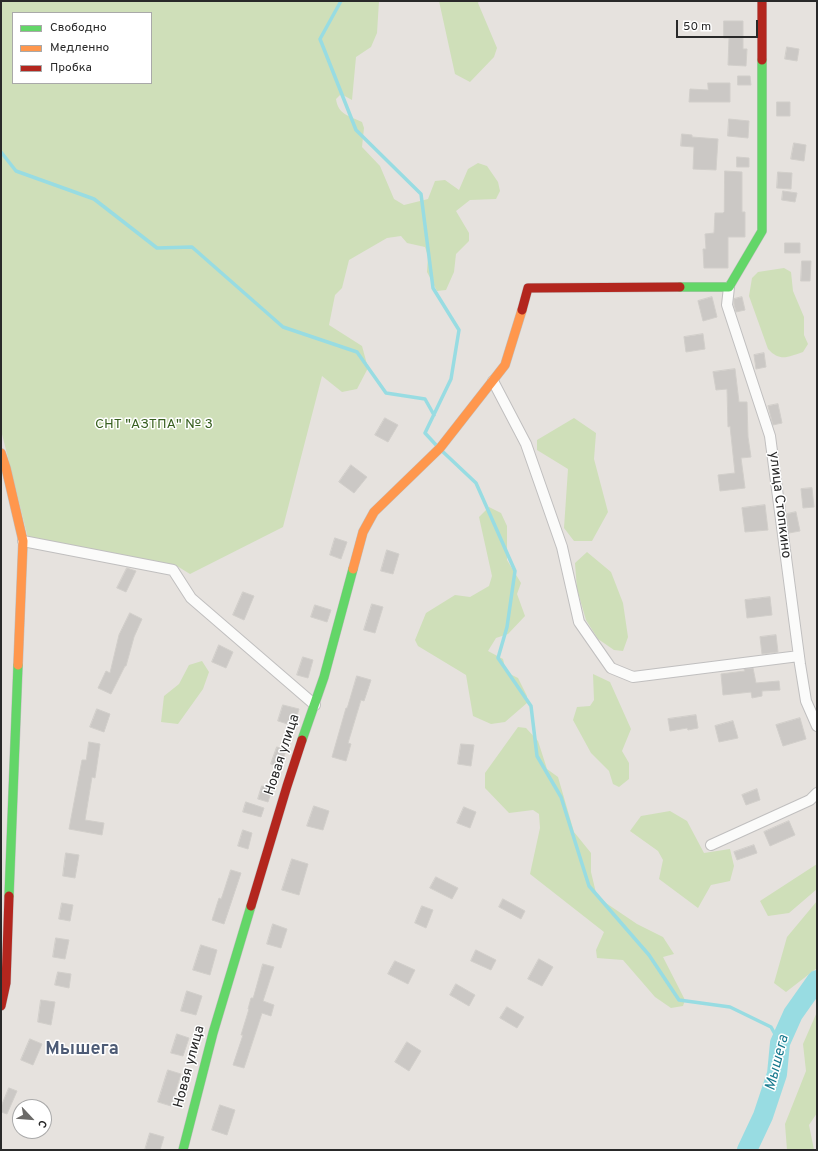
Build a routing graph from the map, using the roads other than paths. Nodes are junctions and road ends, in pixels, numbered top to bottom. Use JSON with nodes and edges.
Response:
{"nodes":[{"id":1,"x":762,"y":1,"type":"edge"},
{"id":2,"x":729,"y":287,"type":"junction"},
{"id":3,"x":493,"y":381,"type":"junction"},
{"id":4,"x":1,"y":453,"type":"edge"},
{"id":5,"x":4,"y":468,"type":"edge"},
{"id":6,"x":23,"y":541,"type":"junction"},
{"id":7,"x":799,"y":656,"type":"junction"},
{"id":8,"x":315,"y":705,"type":"junction"},
{"id":9,"x":817,"y":726,"type":"edge"},
{"id":10,"x":817,"y":793,"type":"edge"},
{"id":11,"x":711,"y":845,"type":"dead end"},
{"id":12,"x":1,"y":1006,"type":"edge"},
{"id":13,"x":183,"y":1150,"type":"edge"}],
"edges":[{"from":1,"to":2,"type":"street"},
{"from":2,"to":3,"type":"street","name":"Новая улица"},
{"from":2,"to":7,"type":"street","name":"улица Стопкино"},
{"from":3,"to":7,"type":"street"},
{"from":3,"to":8,"type":"street","name":"Новая улица"},
{"from":4,"to":5,"type":"street"},
{"from":5,"to":6,"type":"street"},
{"from":6,"to":8,"type":"street"},
{"from":6,"to":12,"type":"street"},
{"from":7,"to":9,"type":"street","name":"улица Стопкино"},
{"from":8,"to":13,"type":"street","name":"Новая улица"},
{"from":10,"to":11,"type":"street"}]}
